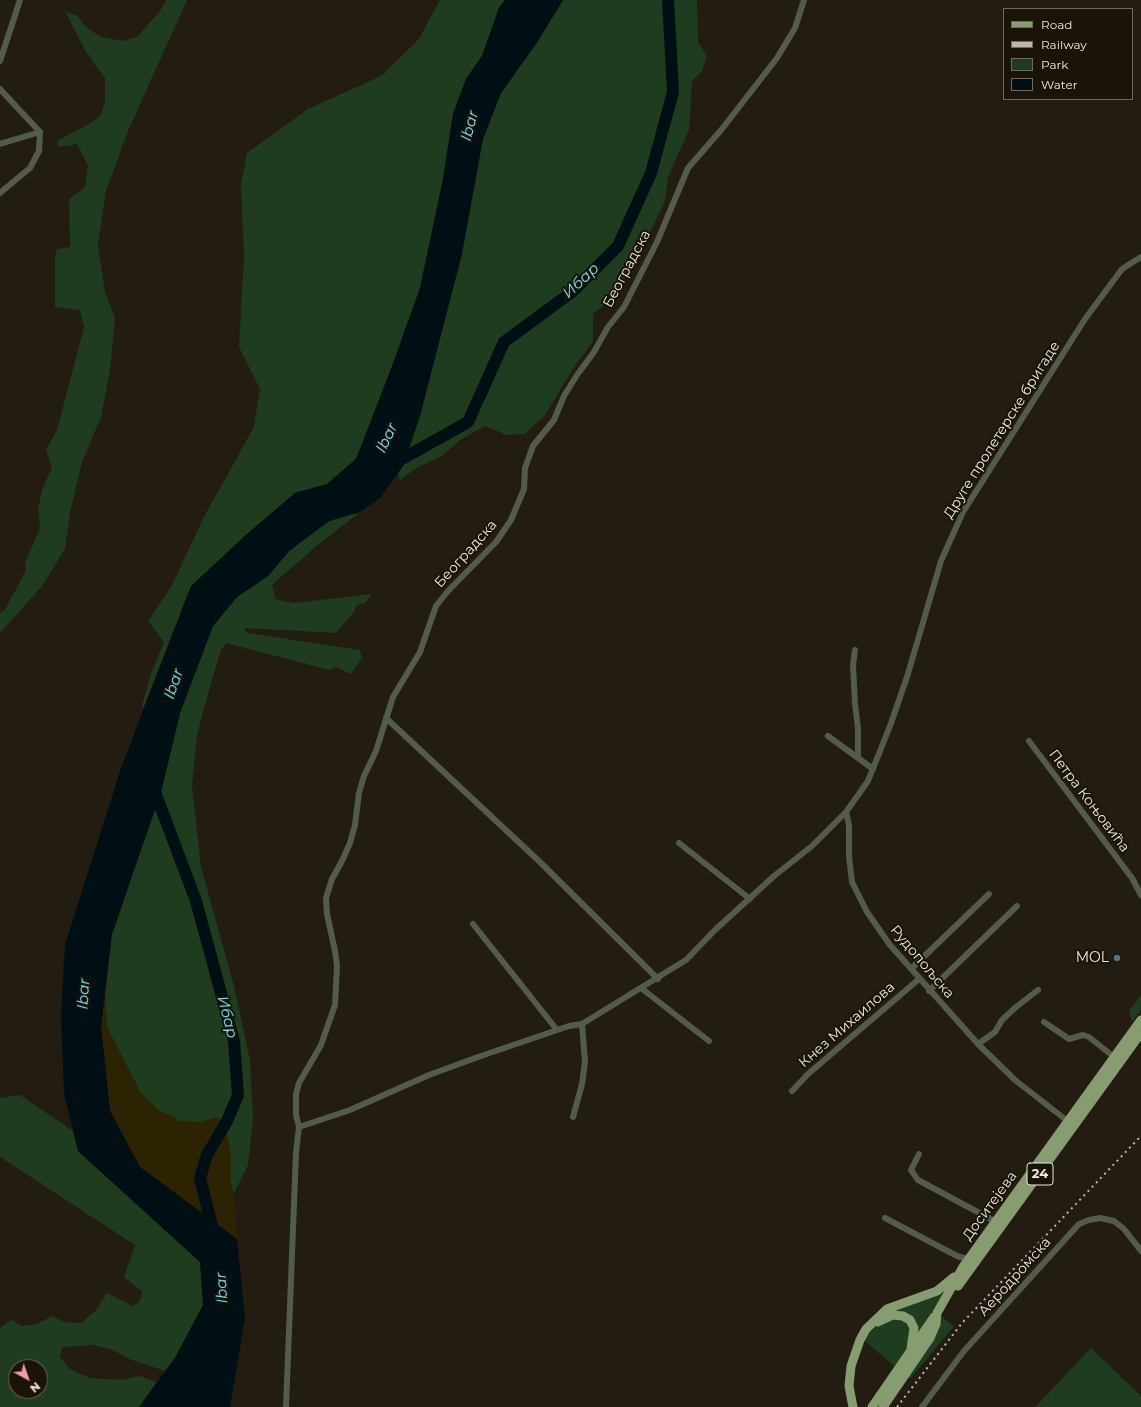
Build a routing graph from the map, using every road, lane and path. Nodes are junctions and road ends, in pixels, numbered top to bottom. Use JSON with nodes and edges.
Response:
{"nodes":[{"id":1,"x":20,"y":0,"type":"edge"},
{"id":2,"x":804,"y":0,"type":"edge"},
{"id":3,"x":0,"y":61,"type":"edge"},
{"id":4,"x":0,"y":89,"type":"edge"},
{"id":5,"x":40,"y":132,"type":"junction"},
{"id":6,"x":0,"y":144,"type":"edge"},
{"id":7,"x":0,"y":193,"type":"edge"},
{"id":8,"x":1141,"y":257,"type":"edge"},
{"id":9,"x":855,"y":650,"type":"dead end"},
{"id":10,"x":386,"y":718,"type":"junction"},
{"id":11,"x":828,"y":736,"type":"dead end"},
{"id":12,"x":1029,"y":741,"type":"dead end"},
{"id":13,"x":858,"y":758,"type":"junction"},
{"id":14,"x":872,"y":769,"type":"junction"},
{"id":15,"x":846,"y":812,"type":"junction"},
{"id":16,"x":679,"y":843,"type":"dead end"},
{"id":17,"x":989,"y":894,"type":"dead end"},
{"id":18,"x":1141,"y":895,"type":"edge"},
{"id":19,"x":750,"y":899,"type":"junction"},
{"id":20,"x":1017,"y":906,"type":"dead end"},
{"id":21,"x":473,"y":924,"type":"dead end"},
{"id":22,"x":911,"y":970,"type":"junction"},
{"id":23,"x":658,"y":979,"type":"junction"},
{"id":24,"x":919,"y":979,"type":"junction"},
{"id":25,"x":641,"y":988,"type":"junction"},
{"id":26,"x":1038,"y":990,"type":"dead end"},
{"id":27,"x":930,"y":991,"type":"junction"},
{"id":28,"x":1141,"y":1020,"type":"edge"},
{"id":29,"x":1044,"y":1022,"type":"dead end"},
{"id":30,"x":582,"y":1024,"type":"junction"},
{"id":31,"x":557,"y":1030,"type":"junction"},
{"id":32,"x":1141,"y":1033,"type":"edge"},
{"id":33,"x":709,"y":1041,"type":"dead end"},
{"id":34,"x":978,"y":1044,"type":"junction"},
{"id":35,"x":1114,"y":1057,"type":"junction"},
{"id":36,"x":792,"y":1092,"type":"dead end"},
{"id":37,"x":572,"y":1117,"type":"dead end"},
{"id":38,"x":1071,"y":1124,"type":"junction"},
{"id":39,"x":299,"y":1127,"type":"junction"},
{"id":40,"x":919,"y":1154,"type":"dead end"},
{"id":41,"x":885,"y":1218,"type":"dead end"},
{"id":42,"x":999,"y":1224,"type":"junction"},
{"id":43,"x":1141,"y":1251,"type":"edge"},
{"id":44,"x":970,"y":1263,"type":"junction"},
{"id":45,"x":937,"y":1313,"type":"junction"},
{"id":46,"x":910,"y":1353,"type":"junction"},
{"id":47,"x":854,"y":1355,"type":"junction"},
{"id":48,"x":286,"y":1407,"type":"edge"},
{"id":49,"x":853,"y":1407,"type":"edge"},
{"id":50,"x":872,"y":1407,"type":"edge"},
{"id":51,"x":883,"y":1407,"type":"edge"},
{"id":52,"x":922,"y":1407,"type":"edge"}],
"edges":[{"from":1,"to":3,"type":"street"},
{"from":2,"to":10,"type":"street","name":"Београдска"},
{"from":4,"to":5,"type":"street"},
{"from":5,"to":6,"type":"street"},
{"from":5,"to":7,"type":"street"},
{"from":8,"to":14,"type":"street","name":"Друге пролетерске бригаде"},
{"from":9,"to":13,"type":"street"},
{"from":10,"to":23,"type":"street"},
{"from":10,"to":39,"type":"street","name":"Београдска"},
{"from":11,"to":13,"type":"street"},
{"from":12,"to":18,"type":"street","name":"Петра Коњовића"},
{"from":13,"to":14,"type":"street"},
{"from":14,"to":15,"type":"street","name":"Друге пролетерске бригаде"},
{"from":15,"to":19,"type":"street"},
{"from":15,"to":22,"type":"street","name":"Рудопољска"},
{"from":16,"to":19,"type":"street"},
{"from":17,"to":22,"type":"street"},
{"from":19,"to":23,"type":"street"},
{"from":20,"to":27,"type":"street"},
{"from":21,"to":31,"type":"street"},
{"from":22,"to":24,"type":"street","name":"Рудопољска"},
{"from":23,"to":25,"type":"street"},
{"from":24,"to":27,"type":"street","name":"Рудопољска"},
{"from":24,"to":36,"type":"street","name":"Кнез Михаилова"},
{"from":25,"to":30,"type":"street"},
{"from":25,"to":33,"type":"street"},
{"from":26,"to":34,"type":"street"},
{"from":27,"to":34,"type":"street","name":"Рудопољска"},
{"from":28,"to":35,"type":"main road","name":"Доситејева","number":"24"},
{"from":29,"to":35,"type":"street"},
{"from":30,"to":31,"type":"street"},
{"from":30,"to":37,"type":"street"},
{"from":31,"to":39,"type":"street"},
{"from":32,"to":38,"type":"main road","name":"Доситејева","number":"24"},
{"from":34,"to":38,"type":"street","name":"Рудопољска"},
{"from":35,"to":38,"type":"main road","name":"Доситејева","number":"24"},
{"from":38,"to":42,"type":"main road","name":"Доситејева","number":"24"},
{"from":39,"to":48,"type":"street","name":"Београдска"},
{"from":40,"to":42,"type":"street"},
{"from":41,"to":44,"type":"street"},
{"from":42,"to":44,"type":"main road","name":"Доситејева","number":"24"},
{"from":43,"to":52,"type":"street","name":"Аеродромска"},
{"from":44,"to":45,"type":"main road","name":"Доситејева","number":"24"},
{"from":44,"to":45,"type":"main road","name":"Доситејева","number":"24"},
{"from":44,"to":47,"type":"main road"},
{"from":45,"to":46,"type":"main road","name":"Доситејева","number":"24"},
{"from":45,"to":51,"type":"main road"},
{"from":46,"to":47,"type":"main road"},
{"from":46,"to":50,"type":"main road","name":"Доситејева","number":"24"},
{"from":47,"to":49,"type":"main road"}]}
